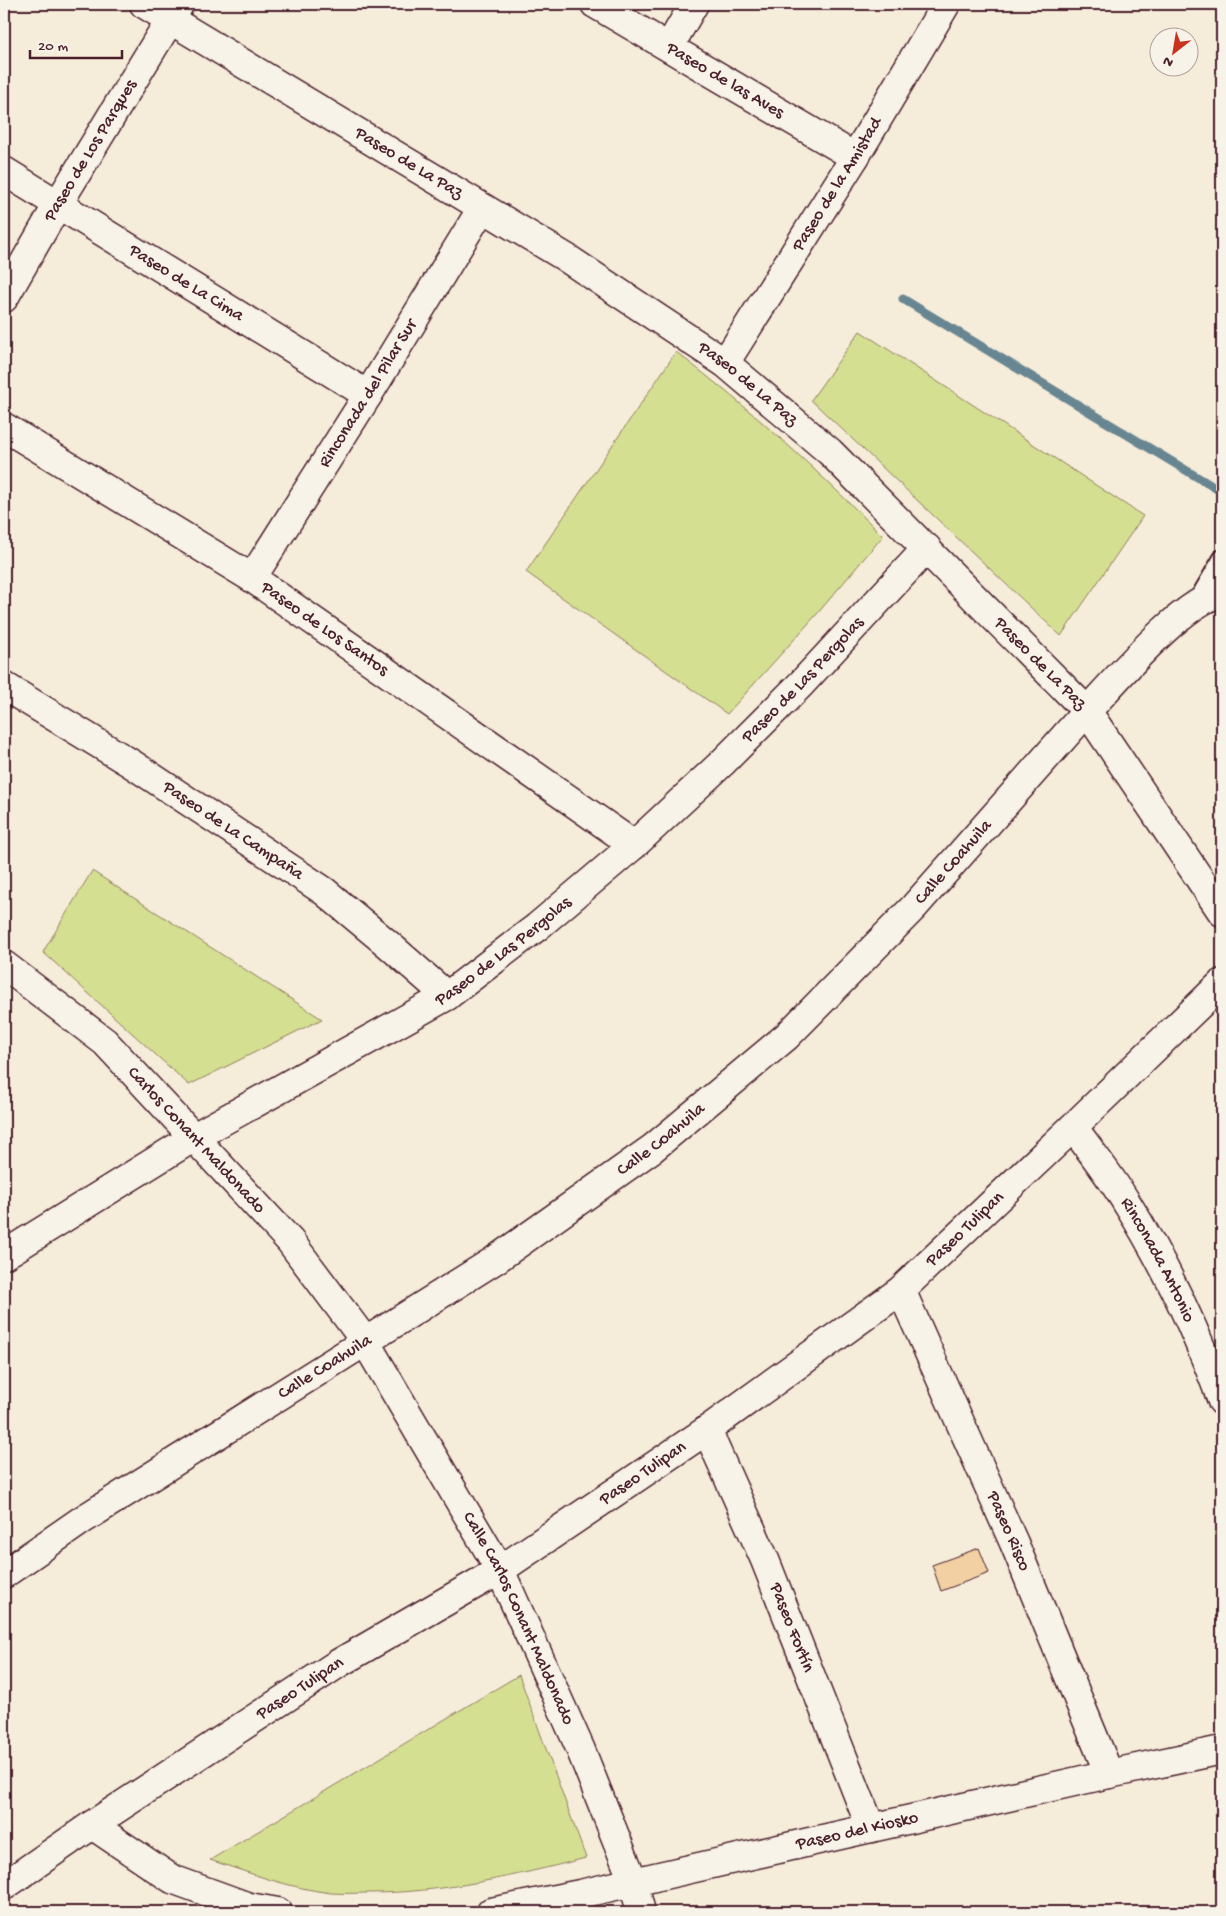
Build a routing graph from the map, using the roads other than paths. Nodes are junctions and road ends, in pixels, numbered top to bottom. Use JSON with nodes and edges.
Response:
{"nodes":[{"id":1,"x":144,"y":4,"type":"edge"},
{"id":2,"x":595,"y":4,"type":"edge"},
{"id":3,"x":694,"y":4,"type":"edge"},
{"id":4,"x":946,"y":4,"type":"edge"},
{"id":5,"x":175,"y":12,"type":"edge"},
{"id":6,"x":669,"y":47,"type":"junction"},
{"id":7,"x":855,"y":156,"type":"junction"},
{"id":8,"x":4,"y":171,"type":"edge"},
{"id":9,"x":58,"y":204,"type":"junction"},
{"id":10,"x":482,"y":208,"type":"junction"},
{"id":11,"x":4,"y":298,"type":"edge"},
{"id":12,"x":725,"y":362,"type":"junction"},
{"id":13,"x":368,"y":395,"type":"junction"},
{"id":14,"x":4,"y":428,"type":"edge"},
{"id":15,"x":926,"y":548,"type":"junction"},
{"id":16,"x":1222,"y":558,"type":"edge"},
{"id":17,"x":252,"y":578,"type":"junction"},
{"id":18,"x":1222,"y":593,"type":"edge"},
{"id":19,"x":1194,"y":606,"type":"junction"},
{"id":20,"x":4,"y":686,"type":"edge"},
{"id":21,"x":1086,"y":711,"type":"junction"},
{"id":22,"x":634,"y":845,"type":"junction"},
{"id":23,"x":1222,"y":912,"type":"edge"},
{"id":24,"x":8,"y":972,"type":"edge"},
{"id":25,"x":1222,"y":983,"type":"edge"},
{"id":26,"x":447,"y":996,"type":"junction"},
{"id":27,"x":1073,"y":1127,"type":"junction"},
{"id":28,"x":194,"y":1137,"type":"junction"},
{"id":29,"x":4,"y":1255,"type":"edge"},
{"id":30,"x":901,"y":1290,"type":"junction"},
{"id":31,"x":365,"y":1341,"type":"junction"},
{"id":32,"x":1222,"y":1401,"type":"edge"},
{"id":33,"x":706,"y":1430,"type":"junction"},
{"id":34,"x":500,"y":1570,"type":"junction"},
{"id":35,"x":4,"y":1574,"type":"edge"},
{"id":36,"x":1222,"y":1750,"type":"edge"},
{"id":37,"x":1110,"y":1774,"type":"junction"},
{"id":38,"x":92,"y":1825,"type":"junction"},
{"id":39,"x":871,"y":1828,"type":"junction"},
{"id":40,"x":633,"y":1881,"type":"junction"},
{"id":41,"x":4,"y":1886,"type":"edge"},
{"id":42,"x":278,"y":1912,"type":"edge"},
{"id":43,"x":491,"y":1912,"type":"edge"},
{"id":44,"x":641,"y":1912,"type":"edge"}],
"edges":[{"from":1,"to":5,"type":"street","name":"Paseo de La Paz"},
{"from":2,"to":6,"type":"street","name":"Paseo de las Aves"},
{"from":3,"to":6,"type":"street"},
{"from":4,"to":7,"type":"street","name":"Paseo de la Amistad"},
{"from":5,"to":9,"type":"street","name":"Paseo de Los Parques"},
{"from":5,"to":10,"type":"street","name":"Paseo de La Paz"},
{"from":6,"to":7,"type":"street","name":"Paseo de las Aves"},
{"from":7,"to":12,"type":"street","name":"Paseo de la Amistad"},
{"from":8,"to":9,"type":"street","name":"Paseo de La Cima"},
{"from":9,"to":11,"type":"street","name":"Paseo de Los Parques"},
{"from":9,"to":13,"type":"street","name":"Paseo de La Cima"},
{"from":10,"to":12,"type":"street","name":"Paseo de La Paz"},
{"from":10,"to":13,"type":"street","name":"Rinconada del Pilar Sur"},
{"from":12,"to":15,"type":"street","name":"Paseo de La Paz"},
{"from":13,"to":17,"type":"street","name":"Rinconada del Pilar Sur"},
{"from":14,"to":17,"type":"street","name":"Paseo de Los Santos"},
{"from":15,"to":21,"type":"street","name":"Paseo de La Paz"},
{"from":15,"to":22,"type":"street","name":"Paseo de Las Pergolas"},
{"from":16,"to":19,"type":"lane"},
{"from":17,"to":22,"type":"street","name":"Paseo de Los Santos"},
{"from":18,"to":19,"type":"street","name":"Calle Coahuila"},
{"from":19,"to":21,"type":"street","name":"Calle Coahuila"},
{"from":20,"to":26,"type":"street","name":"Paseo de La Campaña"},
{"from":21,"to":23,"type":"street","name":"Paseo de La Paz"},
{"from":21,"to":31,"type":"street","name":"Calle Coahuila"},
{"from":22,"to":26,"type":"street","name":"Paseo de Las Pergolas"},
{"from":24,"to":28,"type":"street","name":"Carlos Conant Maldonado"},
{"from":25,"to":27,"type":"street","name":"Paseo Tulipan"},
{"from":26,"to":28,"type":"street","name":"Paseo de Las Pergolas"},
{"from":27,"to":30,"type":"street","name":"Paseo Tulipan"},
{"from":27,"to":32,"type":"street","name":"Rinconada Antonio"},
{"from":28,"to":29,"type":"street","name":"Paseo de Las Pergolas"},
{"from":28,"to":31,"type":"street","name":"Carlos Conant Maldonado"},
{"from":30,"to":33,"type":"street","name":"Paseo Tulipan"},
{"from":30,"to":37,"type":"street","name":"Paseo Risco"},
{"from":31,"to":34,"type":"street","name":"Calle Carlos Conant Maldonado"},
{"from":31,"to":35,"type":"street","name":"Calle Coahuila"},
{"from":33,"to":34,"type":"street","name":"Paseo Tulipan"},
{"from":33,"to":39,"type":"street","name":"Paseo Fortín"},
{"from":34,"to":38,"type":"street","name":"Paseo Tulipan"},
{"from":34,"to":40,"type":"street","name":"Calle Carlos Conant Maldonado"},
{"from":36,"to":37,"type":"street","name":"Paseo del Kiosko"},
{"from":37,"to":39,"type":"street","name":"Paseo del Kiosko"},
{"from":38,"to":41,"type":"street","name":"Paseo Tulipan"},
{"from":38,"to":42,"type":"street"},
{"from":39,"to":40,"type":"street","name":"Paseo del Kiosko"},
{"from":40,"to":43,"type":"street","name":"Paseo del Kiosko"},
{"from":40,"to":44,"type":"street","name":"Calle Carlos Conant Maldonado"}]}
